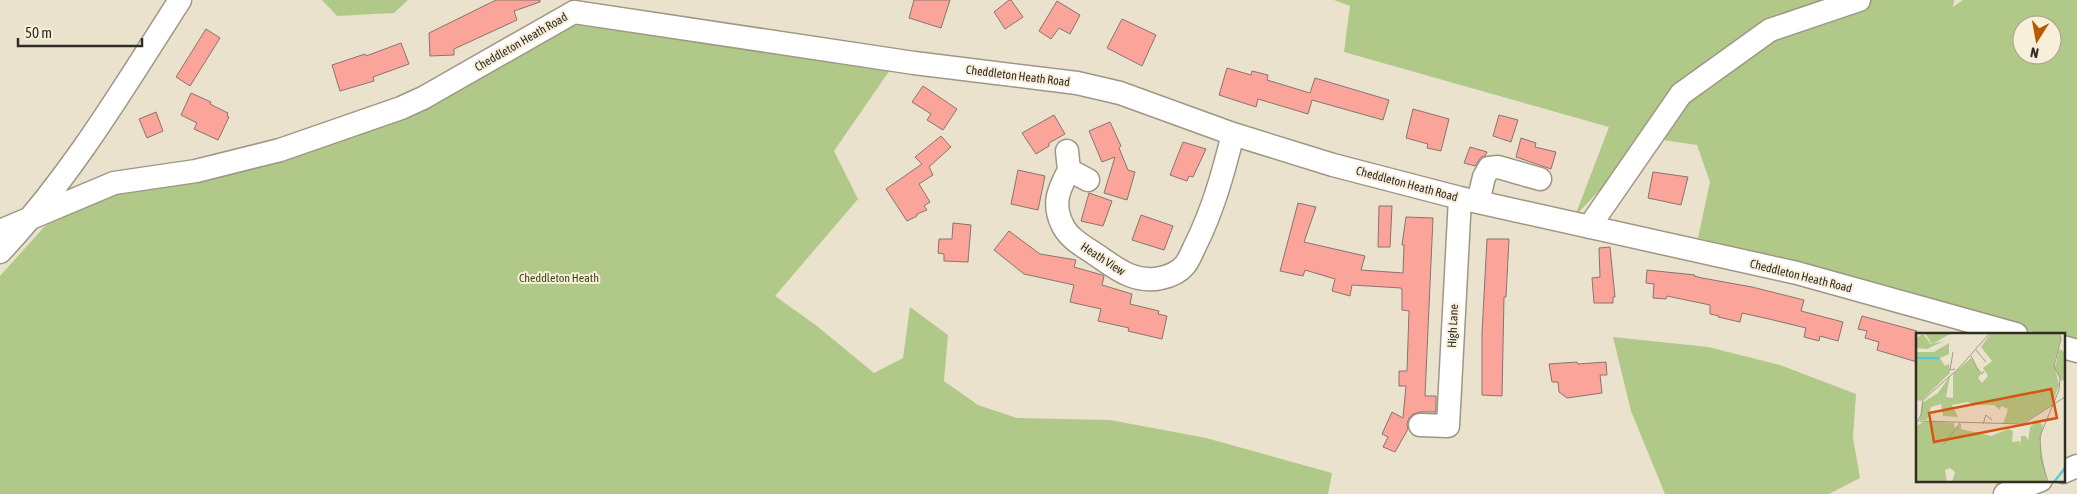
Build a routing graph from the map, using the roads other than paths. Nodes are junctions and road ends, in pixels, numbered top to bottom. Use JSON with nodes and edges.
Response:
{"nodes":[{"id":1,"x":180,"y":0,"type":"edge"},
{"id":2,"x":1859,"y":0,"type":"edge"},
{"id":3,"x":1233,"y":134,"type":"junction"},
{"id":4,"x":1075,"y":167,"type":"dead end"},
{"id":5,"x":1540,"y":179,"type":"dead end"},
{"id":6,"x":1469,"y":200,"type":"junction"},
{"id":7,"x":32,"y":217,"type":"junction"},
{"id":8,"x":1589,"y":227,"type":"junction"},
{"id":9,"x":0,"y":231,"type":"edge"},
{"id":10,"x":0,"y":252,"type":"edge"},
{"id":11,"x":2012,"y":333,"type":"edge"},
{"id":12,"x":2064,"y":347,"type":"edge"},
{"id":13,"x":2077,"y":351,"type":"edge"},
{"id":14,"x":1420,"y":425,"type":"dead end"},
{"id":15,"x":2077,"y":466,"type":"edge"},
{"id":16,"x":2064,"y":472,"type":"edge"},
{"id":17,"x":2036,"y":482,"type":"edge"},
{"id":18,"x":2005,"y":494,"type":"edge"}],
"edges":[{"from":1,"to":7,"type":"street"},
{"from":2,"to":8,"type":"street"},
{"from":3,"to":4,"type":"street","name":"Heath View"},
{"from":3,"to":6,"type":"street","name":"Cheddleton Heath Road"},
{"from":3,"to":7,"type":"street","name":"Cheddleton Heath Road"},
{"from":5,"to":6,"type":"street"},
{"from":6,"to":8,"type":"street","name":"Cheddleton Heath Road"},
{"from":6,"to":14,"type":"street","name":"High Lane"},
{"from":7,"to":9,"type":"street","name":"Cheddleton Heath Road"},
{"from":7,"to":10,"type":"street"},
{"from":8,"to":11,"type":"street","name":"Cheddleton Heath Road"},
{"from":12,"to":13,"type":"street"},
{"from":15,"to":16,"type":"street"},
{"from":17,"to":18,"type":"street"}]}
